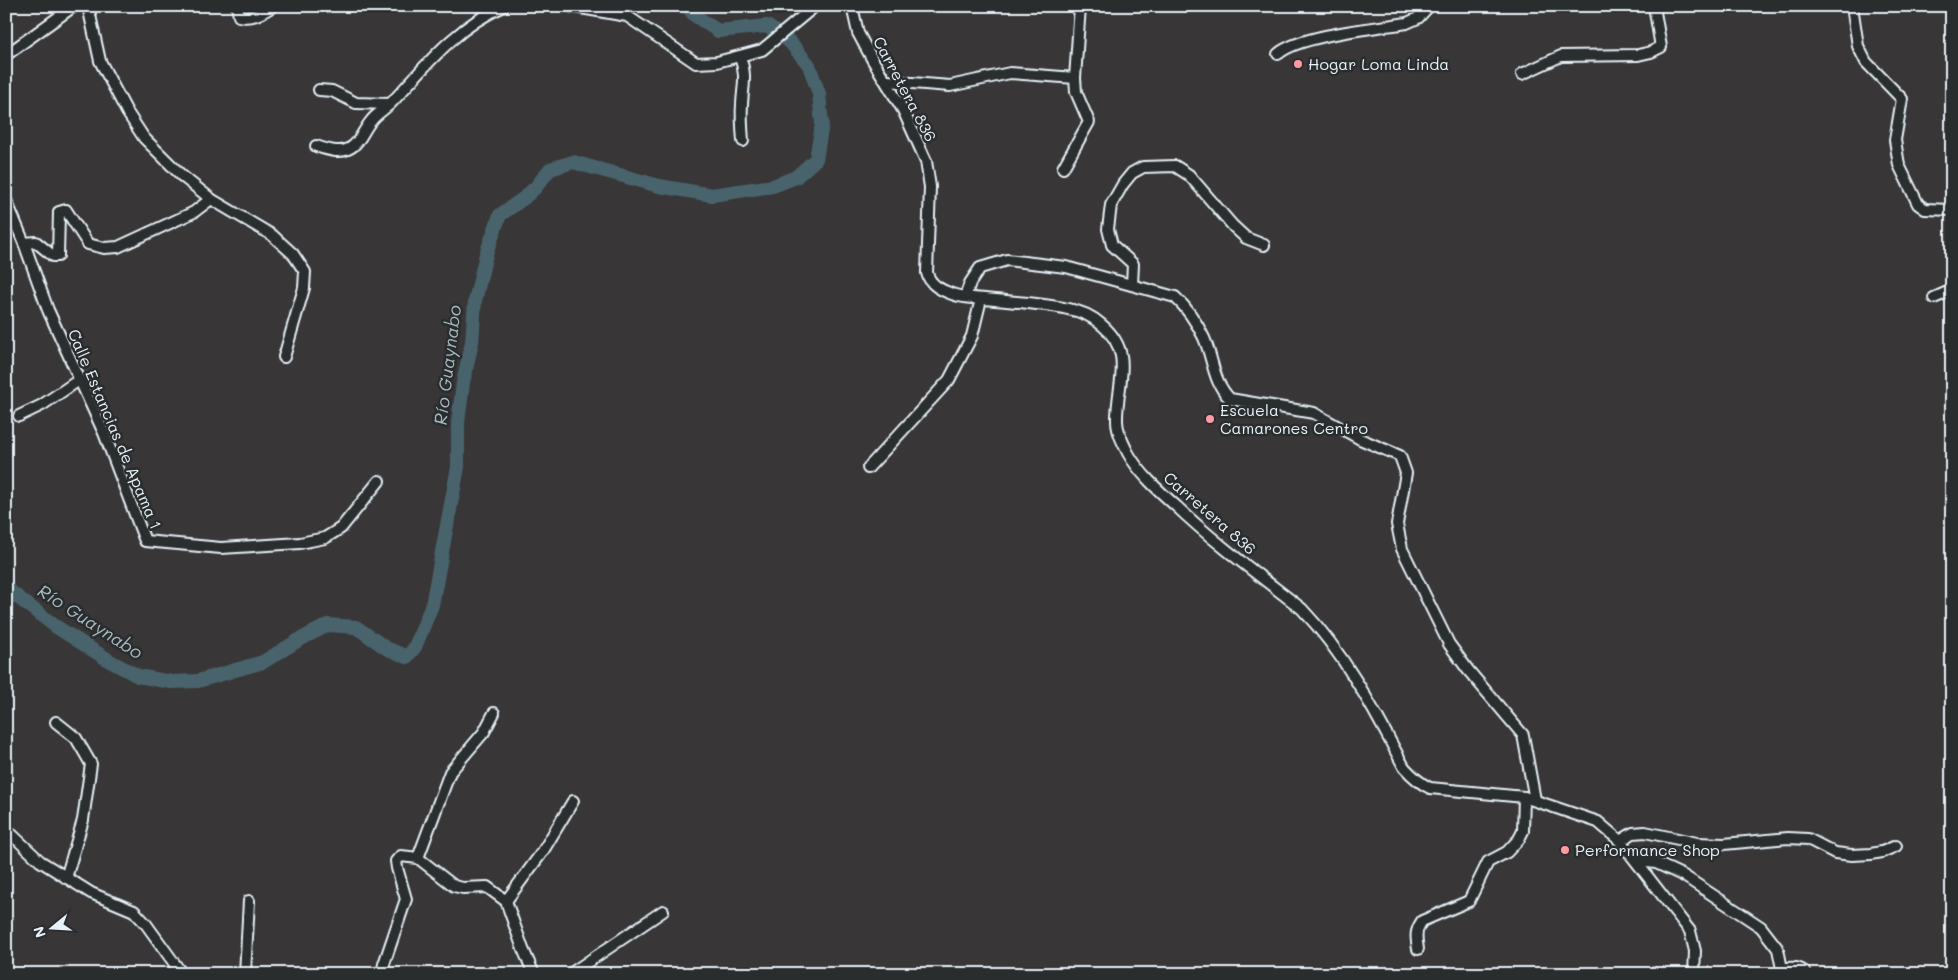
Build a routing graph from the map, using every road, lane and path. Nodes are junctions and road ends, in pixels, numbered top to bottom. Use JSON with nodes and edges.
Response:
{"nodes":[{"id":1,"x":74,"y":6,"type":"edge"},
{"id":2,"x":88,"y":6,"type":"edge"},
{"id":3,"x":238,"y":6,"type":"edge"},
{"id":4,"x":274,"y":6,"type":"edge"},
{"id":5,"x":504,"y":6,"type":"edge"},
{"id":6,"x":569,"y":6,"type":"edge"},
{"id":7,"x":815,"y":6,"type":"edge"},
{"id":8,"x":852,"y":6,"type":"edge"},
{"id":9,"x":1080,"y":6,"type":"edge"},
{"id":10,"x":1429,"y":6,"type":"edge"},
{"id":11,"x":1654,"y":6,"type":"edge"},
{"id":12,"x":1852,"y":6,"type":"edge"},
{"id":13,"x":1278,"y":54,"type":"dead end"},
{"id":14,"x":6,"y":55,"type":"edge"},
{"id":15,"x":740,"y":57,"type":"junction"},
{"id":16,"x":1522,"y":74,"type":"dead end"},
{"id":17,"x":1074,"y":78,"type":"junction"},
{"id":18,"x":887,"y":81,"type":"junction"},
{"id":19,"x":319,"y":90,"type":"dead end"},
{"id":20,"x":390,"y":104,"type":"junction"},
{"id":21,"x":743,"y":141,"type":"dead end"},
{"id":22,"x":316,"y":146,"type":"dead end"},
{"id":23,"x":1063,"y":168,"type":"dead end"},
{"id":24,"x":211,"y":199,"type":"junction"},
{"id":25,"x":6,"y":200,"type":"edge"},
{"id":26,"x":1952,"y":210,"type":"edge"},
{"id":27,"x":24,"y":243,"type":"junction"},
{"id":28,"x":1264,"y":245,"type":"dead end"},
{"id":29,"x":1132,"y":285,"type":"junction"},
{"id":30,"x":1952,"y":290,"type":"edge"},
{"id":31,"x":965,"y":297,"type":"junction"},
{"id":32,"x":1934,"y":298,"type":"dead end"},
{"id":33,"x":981,"y":299,"type":"junction"},
{"id":34,"x":284,"y":357,"type":"dead end"},
{"id":35,"x":79,"y":380,"type":"junction"},
{"id":36,"x":19,"y":416,"type":"dead end"},
{"id":37,"x":868,"y":468,"type":"dead end"},
{"id":38,"x":379,"y":481,"type":"dead end"},
{"id":39,"x":494,"y":713,"type":"dead end"},
{"id":40,"x":56,"y":722,"type":"dead end"},
{"id":41,"x":1524,"y":797,"type":"junction"},
{"id":42,"x":1535,"y":800,"type":"junction"},
{"id":43,"x":574,"y":801,"type":"dead end"},
{"id":44,"x":6,"y":829,"type":"edge"},
{"id":45,"x":1620,"y":841,"type":"junction"},
{"id":46,"x":1896,"y":846,"type":"dead end"},
{"id":47,"x":418,"y":858,"type":"junction"},
{"id":48,"x":1637,"y":861,"type":"junction"},
{"id":49,"x":66,"y":878,"type":"junction"},
{"id":50,"x":249,"y":901,"type":"dead end"},
{"id":51,"x":506,"y":901,"type":"junction"},
{"id":52,"x":663,"y":911,"type":"dead end"},
{"id":53,"x":1418,"y":949,"type":"dead end"},
{"id":54,"x":1782,"y":971,"type":"edge"},
{"id":55,"x":182,"y":974,"type":"edge"},
{"id":56,"x":245,"y":974,"type":"edge"},
{"id":57,"x":382,"y":974,"type":"edge"},
{"id":58,"x":534,"y":974,"type":"edge"},
{"id":59,"x":570,"y":974,"type":"edge"},
{"id":60,"x":1694,"y":974,"type":"edge"},
{"id":61,"x":1806,"y":974,"type":"edge"}],
"edges":[{"from":1,"to":14,"type":"street"},
{"from":2,"to":24,"type":"street"},
{"from":3,"to":4,"type":"street"},
{"from":5,"to":20,"type":"street"},
{"from":6,"to":15,"type":"street"},
{"from":7,"to":15,"type":"street"},
{"from":8,"to":18,"type":"street","name":"Carretera 836"},
{"from":9,"to":17,"type":"street"},
{"from":10,"to":13,"type":"street"},
{"from":11,"to":16,"type":"street"},
{"from":12,"to":26,"type":"street"},
{"from":15,"to":21,"type":"street"},
{"from":17,"to":18,"type":"street"},
{"from":17,"to":23,"type":"street"},
{"from":18,"to":31,"type":"street","name":"Carretera 836"},
{"from":19,"to":20,"type":"street"},
{"from":20,"to":22,"type":"street"},
{"from":24,"to":27,"type":"street"},
{"from":24,"to":34,"type":"street"},
{"from":25,"to":27,"type":"street","name":"Calle Estancias de Apama 1"},
{"from":27,"to":35,"type":"street","name":"Calle Estancias de Apama 1"},
{"from":28,"to":29,"type":"street"},
{"from":29,"to":31,"type":"street"},
{"from":29,"to":42,"type":"street"},
{"from":30,"to":32,"type":"street"},
{"from":31,"to":33,"type":"street","name":"Carretera 836"},
{"from":33,"to":37,"type":"street"},
{"from":33,"to":41,"type":"street","name":"Carretera 836"},
{"from":35,"to":36,"type":"street"},
{"from":35,"to":38,"type":"street","name":"Calle Estancias de Apama 1"},
{"from":39,"to":47,"type":"street"},
{"from":40,"to":49,"type":"street"},
{"from":41,"to":42,"type":"street","name":"Carretera 836"},
{"from":41,"to":53,"type":"street"},
{"from":42,"to":45,"type":"street","name":"Carretera 836"},
{"from":43,"to":51,"type":"street"},
{"from":44,"to":49,"type":"street"},
{"from":45,"to":46,"type":"street"},
{"from":45,"to":48,"type":"street","name":"Carretera 836"},
{"from":47,"to":51,"type":"street"},
{"from":47,"to":57,"type":"street"},
{"from":48,"to":54,"type":"street"},
{"from":48,"to":60,"type":"street","name":"Carretera 836"},
{"from":49,"to":55,"type":"street"},
{"from":50,"to":56,"type":"street"},
{"from":51,"to":58,"type":"street"},
{"from":52,"to":59,"type":"street"},
{"from":54,"to":61,"type":"street"}]}
